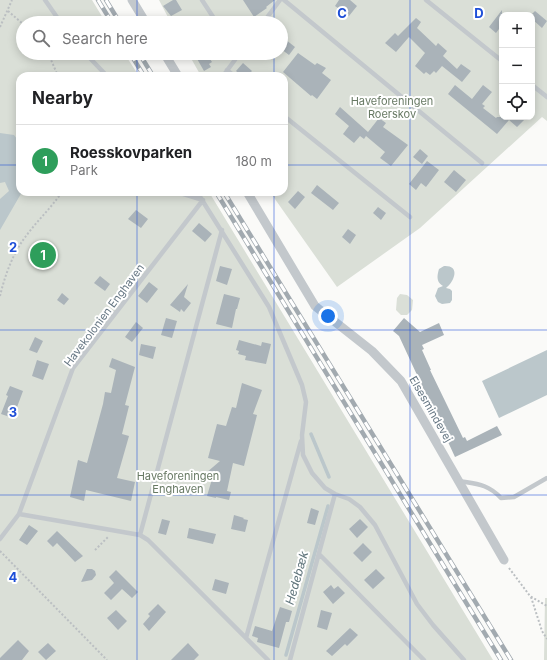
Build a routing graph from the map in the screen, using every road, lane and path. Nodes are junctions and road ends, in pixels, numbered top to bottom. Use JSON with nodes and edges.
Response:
{"nodes":[{"id":1,"x":12,"y":0,"type":"edge"},
{"id":2,"x":46,"y":0,"type":"edge"},
{"id":3,"x":132,"y":0,"type":"edge"},
{"id":4,"x":202,"y":0,"type":"edge"},
{"id":5,"x":280,"y":0,"type":"edge"},
{"id":6,"x":284,"y":0,"type":"edge"},
{"id":7,"x":426,"y":0,"type":"edge"},
{"id":8,"x":8,"y":11,"type":"junction"},
{"id":9,"x":56,"y":16,"type":"edge"},
{"id":10,"x":142,"y":16,"type":"edge"},
{"id":11,"x":212,"y":16,"type":"edge"},
{"id":12,"x":268,"y":16,"type":"edge"},
{"id":13,"x":16,"y":18,"type":"edge"},
{"id":14,"x":0,"y":27,"type":"edge"},
{"id":15,"x":499,"y":59,"type":"edge"},
{"id":16,"x":51,"y":60,"type":"edge"},
{"id":17,"x":92,"y":60,"type":"edge"},
{"id":18,"x":168,"y":60,"type":"edge"},
{"id":19,"x":234,"y":60,"type":"edge"},
{"id":20,"x":227,"y":70,"type":"joint"},
{"id":21,"x":56,"y":72,"type":"edge"},
{"id":22,"x":103,"y":72,"type":"edge"},
{"id":23,"x":176,"y":72,"type":"edge"},
{"id":24,"x":229,"y":72,"type":"edge"},
{"id":25,"x":535,"y":87,"type":"edge"},
{"id":26,"x":547,"y":97,"type":"edge"},
{"id":27,"x":288,"y":119,"type":"edge"},
{"id":28,"x":482,"y":163,"type":"dead end"},
{"id":29,"x":59,"y":196,"type":"edge"},
{"id":30,"x":190,"y":196,"type":"edge"},
{"id":31,"x":200,"y":196,"type":"edge"},
{"id":32,"x":249,"y":196,"type":"edge"},
{"id":33,"x":202,"y":200,"type":"junction"},
{"id":34,"x":410,"y":217,"type":"dead end"},
{"id":35,"x":222,"y":230,"type":"junction"},
{"id":36,"x":0,"y":296,"type":"edge"},
{"id":37,"x":302,"y":435,"type":"junction"},
{"id":38,"x":547,"y":478,"type":"edge"},
{"id":39,"x":459,"y":481,"type":"junction"},
{"id":40,"x":336,"y":494,"type":"junction"},
{"id":41,"x":19,"y":514,"type":"junction"},
{"id":42,"x":114,"y":530,"type":"junction"},
{"id":43,"x":140,"y":534,"type":"junction"},
{"id":44,"x":0,"y":539,"type":"edge"},
{"id":45,"x":95,"y":550,"type":"dead end"},
{"id":46,"x":0,"y":551,"type":"edge"},
{"id":47,"x":320,"y":555,"type":"junction"},
{"id":48,"x":504,"y":560,"type":"joint"},
{"id":49,"x":530,"y":596,"type":"junction"},
{"id":50,"x":546,"y":606,"type":"edge"},
{"id":51,"x":547,"y":609,"type":"edge"},
{"id":52,"x":246,"y":638,"type":"junction"},
{"id":53,"x":547,"y":639,"type":"edge"},
{"id":54,"x":107,"y":660,"type":"edge"},
{"id":55,"x":268,"y":660,"type":"edge"},
{"id":56,"x":290,"y":660,"type":"edge"},
{"id":57,"x":424,"y":660,"type":"edge"},
{"id":58,"x":464,"y":660,"type":"edge"}],
"edges":[{"from":1,"to":8,"type":"path"},
{"from":2,"to":9,"type":"lane"},
{"from":3,"to":10,"type":"street"},
{"from":4,"to":11,"type":"lane"},
{"from":5,"to":12,"type":"lane"},
{"from":6,"to":28,"type":"lane"},
{"from":7,"to":15,"type":"lane"},
{"from":8,"to":13,"type":"path"},
{"from":8,"to":14,"type":"path"},
{"from":16,"to":21,"type":"path"},
{"from":17,"to":22,"type":"lane"},
{"from":18,"to":23,"type":"street"},
{"from":19,"to":20,"type":"lane"},
{"from":20,"to":24,"type":"lane"},
{"from":25,"to":26,"type":"lane"},
{"from":27,"to":34,"type":"lane"},
{"from":29,"to":36,"type":"path"},
{"from":30,"to":33,"type":"lane"},
{"from":31,"to":33,"type":"lane"},
{"from":32,"to":39,"type":"street","name":"Elsesmindevej"},
{"from":33,"to":35,"type":"lane"},
{"from":33,"to":41,"type":"lane","name":"Havekolonien Enghaven"},
{"from":35,"to":37,"type":"lane"},
{"from":35,"to":43,"type":"lane"},
{"from":37,"to":40,"type":"lane"},
{"from":37,"to":52,"type":"lane"},
{"from":38,"to":39,"type":"lane"},
{"from":39,"to":48,"type":"street","name":"Elsesmindevej"},
{"from":40,"to":47,"type":"lane"},
{"from":40,"to":58,"type":"lane"},
{"from":41,"to":42,"type":"lane"},
{"from":41,"to":44,"type":"lane","name":"Havekolonien Enghaven"},
{"from":42,"to":43,"type":"lane"},
{"from":42,"to":45,"type":"path"},
{"from":43,"to":52,"type":"lane"},
{"from":46,"to":54,"type":"path"},
{"from":47,"to":56,"type":"lane"},
{"from":47,"to":57,"type":"lane"},
{"from":48,"to":49,"type":"path"},
{"from":49,"to":50,"type":"path"},
{"from":49,"to":53,"type":"path"},
{"from":50,"to":51,"type":"path"},
{"from":52,"to":55,"type":"lane"}]}
